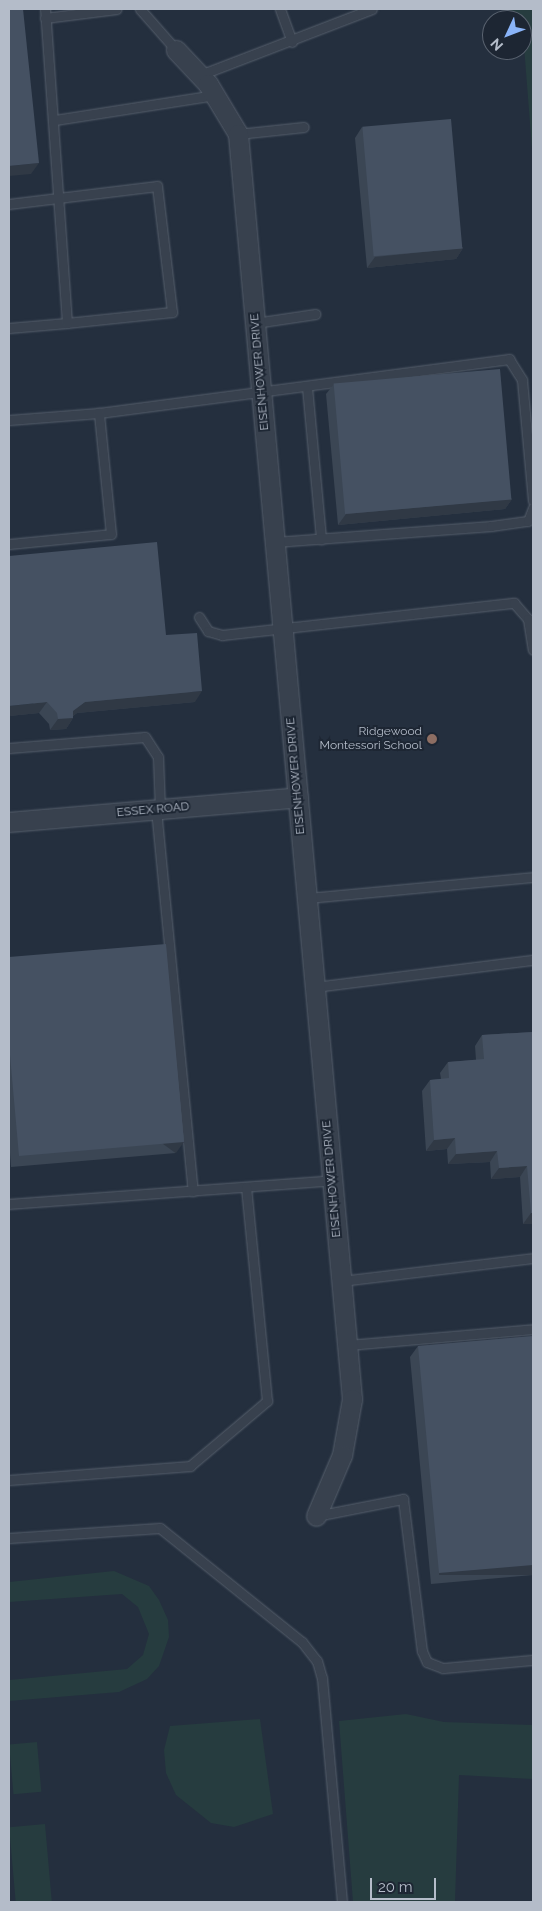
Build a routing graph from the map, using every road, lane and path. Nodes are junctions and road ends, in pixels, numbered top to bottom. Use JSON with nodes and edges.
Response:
{"nodes":[{"id":1,"x":116,"y":9,"type":"edge"},
{"id":2,"x":140,"y":9,"type":"edge"},
{"id":3,"x":280,"y":9,"type":"edge"},
{"id":4,"x":372,"y":9,"type":"edge"},
{"id":5,"x":45,"y":13,"type":"edge"},
{"id":6,"x":292,"y":42,"type":"junction"},
{"id":7,"x":176,"y":50,"type":"joint"},
{"id":8,"x":200,"y":75,"type":"junction"},
{"id":9,"x":215,"y":95,"type":"junction"},
{"id":10,"x":55,"y":120,"type":"junction"},
{"id":11,"x":304,"y":128,"type":"dead end"},
{"id":12,"x":238,"y":134,"type":"junction"},
{"id":13,"x":56,"y":200,"type":"junction"},
{"id":14,"x":9,"y":204,"type":"edge"},
{"id":15,"x":315,"y":314,"type":"dead end"},
{"id":16,"x":67,"y":323,"type":"junction"},
{"id":17,"x":255,"y":323,"type":"junction"},
{"id":18,"x":9,"y":328,"type":"edge"},
{"id":19,"x":307,"y":387,"type":"junction"},
{"id":20,"x":262,"y":392,"type":"junction"},
{"id":21,"x":100,"y":413,"type":"junction"},
{"id":22,"x":9,"y":420,"type":"edge"},
{"id":23,"x":533,"y":501,"type":"edge"},
{"id":24,"x":533,"y":508,"type":"edge"},
{"id":25,"x":321,"y":539,"type":"junction"},
{"id":26,"x":275,"y":542,"type":"junction"},
{"id":27,"x":9,"y":544,"type":"edge"},
{"id":28,"x":199,"y":617,"type":"dead end"},
{"id":29,"x":283,"y":627,"type":"junction"},
{"id":30,"x":533,"y":650,"type":"edge"},
{"id":31,"x":9,"y":748,"type":"edge"},
{"id":32,"x":298,"y":797,"type":"junction"},
{"id":33,"x":158,"y":809,"type":"junction"},
{"id":34,"x":9,"y":822,"type":"edge"},
{"id":35,"x":533,"y":877,"type":"edge"},
{"id":36,"x":307,"y":898,"type":"junction"},
{"id":37,"x":533,"y":960,"type":"edge"},
{"id":38,"x":315,"y":987,"type":"junction"},
{"id":39,"x":332,"y":1180,"type":"junction"},
{"id":40,"x":246,"y":1187,"type":"junction"},
{"id":41,"x":192,"y":1191,"type":"junction"},
{"id":42,"x":9,"y":1204,"type":"edge"},
{"id":43,"x":533,"y":1258,"type":"edge"},
{"id":44,"x":341,"y":1281,"type":"junction"},
{"id":45,"x":533,"y":1329,"type":"edge"},
{"id":46,"x":348,"y":1345,"type":"junction"},
{"id":47,"x":9,"y":1480,"type":"edge"},
{"id":48,"x":316,"y":1516,"type":"joint"},
{"id":49,"x":9,"y":1538,"type":"edge"},
{"id":50,"x":533,"y":1660,"type":"edge"},
{"id":51,"x":342,"y":1902,"type":"edge"}],
"edges":[{"from":1,"to":5,"type":"lane"},
{"from":2,"to":7,"type":"lane"},
{"from":3,"to":6,"type":"lane"},
{"from":4,"to":6,"type":"lane"},
{"from":5,"to":10,"type":"lane"},
{"from":6,"to":8,"type":"lane"},
{"from":7,"to":8,"type":"street","name":"EISENHOWER DRIVE"},
{"from":8,"to":9,"type":"street","name":"EISENHOWER DRIVE"},
{"from":9,"to":10,"type":"lane"},
{"from":9,"to":12,"type":"street","name":"EISENHOWER DRIVE"},
{"from":10,"to":13,"type":"lane"},
{"from":11,"to":12,"type":"lane"},
{"from":12,"to":17,"type":"street","name":"EISENHOWER DRIVE"},
{"from":13,"to":14,"type":"lane"},
{"from":13,"to":16,"type":"lane"},
{"from":13,"to":16,"type":"lane"},
{"from":15,"to":17,"type":"lane"},
{"from":16,"to":18,"type":"lane"},
{"from":17,"to":20,"type":"street","name":"EISENHOWER DRIVE"},
{"from":19,"to":20,"type":"lane"},
{"from":19,"to":23,"type":"lane"},
{"from":19,"to":25,"type":"lane"},
{"from":20,"to":21,"type":"lane"},
{"from":20,"to":26,"type":"street","name":"EISENHOWER DRIVE"},
{"from":21,"to":22,"type":"lane"},
{"from":21,"to":27,"type":"lane"},
{"from":24,"to":25,"type":"lane"},
{"from":25,"to":26,"type":"lane"},
{"from":26,"to":29,"type":"street","name":"EISENHOWER DRIVE"},
{"from":28,"to":29,"type":"lane"},
{"from":29,"to":30,"type":"lane"},
{"from":29,"to":32,"type":"street","name":"EISENHOWER DRIVE"},
{"from":31,"to":33,"type":"lane"},
{"from":32,"to":33,"type":"street","name":"ESSEX ROAD"},
{"from":32,"to":36,"type":"street","name":"EISENHOWER DRIVE"},
{"from":33,"to":34,"type":"street","name":"ESSEX ROAD"},
{"from":33,"to":41,"type":"lane"},
{"from":35,"to":36,"type":"lane"},
{"from":36,"to":38,"type":"street","name":"EISENHOWER DRIVE"},
{"from":37,"to":38,"type":"lane"},
{"from":38,"to":39,"type":"street","name":"EISENHOWER DRIVE"},
{"from":39,"to":40,"type":"lane"},
{"from":39,"to":44,"type":"street","name":"EISENHOWER DRIVE"},
{"from":40,"to":41,"type":"lane"},
{"from":40,"to":47,"type":"lane"},
{"from":41,"to":42,"type":"lane"},
{"from":43,"to":44,"type":"lane"},
{"from":44,"to":46,"type":"street","name":"EISENHOWER DRIVE"},
{"from":45,"to":46,"type":"lane"},
{"from":46,"to":48,"type":"street","name":"EISENHOWER DRIVE"},
{"from":48,"to":50,"type":"lane"},
{"from":49,"to":51,"type":"lane"}]}
